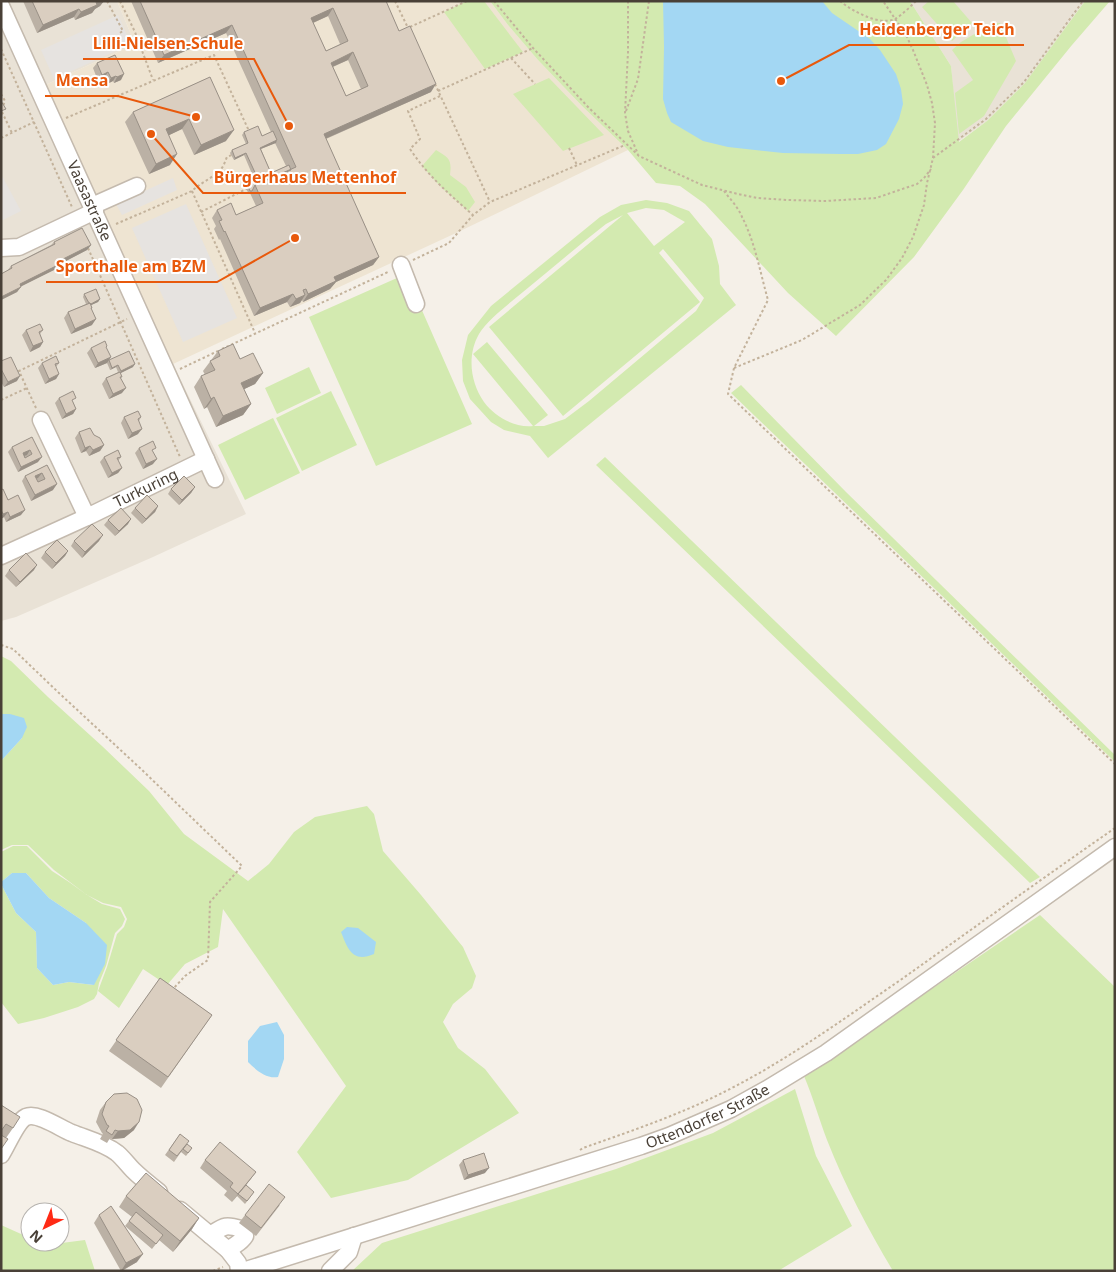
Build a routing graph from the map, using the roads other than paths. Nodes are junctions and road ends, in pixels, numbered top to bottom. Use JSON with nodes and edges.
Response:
{"nodes":[{"id":1,"x":1,"y":6,"type":"edge"},
{"id":2,"x":137,"y":186,"type":"dead end"},
{"id":3,"x":94,"y":208,"type":"junction"},
{"id":4,"x":1,"y":248,"type":"edge"},
{"id":5,"x":401,"y":266,"type":"dead end"},
{"id":6,"x":416,"y":304,"type":"dead end"},
{"id":7,"x":41,"y":420,"type":"road end"},
{"id":8,"x":206,"y":459,"type":"junction"},
{"id":9,"x":214,"y":479,"type":"dead end"},
{"id":10,"x":87,"y":517,"type":"junction"},
{"id":11,"x":1,"y":556,"type":"edge"},
{"id":12,"x":1115,"y":847,"type":"edge"},
{"id":13,"x":1,"y":1155,"type":"edge"},
{"id":14,"x":210,"y":1235,"type":"junction"},
{"id":15,"x":354,"y":1236,"type":"junction"},
{"id":16,"x":237,"y":1263,"type":"edge"},
{"id":17,"x":330,"y":1271,"type":"edge"}],
"edges":[{"from":1,"to":3,"type":"street","name":"Vaasastraße"},
{"from":2,"to":3,"type":"street"},
{"from":3,"to":4,"type":"street"},
{"from":3,"to":8,"type":"street","name":"Vaasastraße"},
{"from":5,"to":6,"type":"street"},
{"from":7,"to":10,"type":"street"},
{"from":8,"to":9,"type":"street","name":"Vaasastraße"},
{"from":8,"to":10,"type":"street","name":"Turkuring"},
{"from":10,"to":11,"type":"street","name":"Turkuring"},
{"from":12,"to":15,"type":"street","name":"Ottendorfer Straße"},
{"from":13,"to":14,"type":"street"},
{"from":14,"to":16,"type":"street"},
{"from":14,"to":16,"type":"street"},
{"from":15,"to":16,"type":"street","name":"Ottendorfer Straße"},
{"from":15,"to":17,"type":"street"}]}
